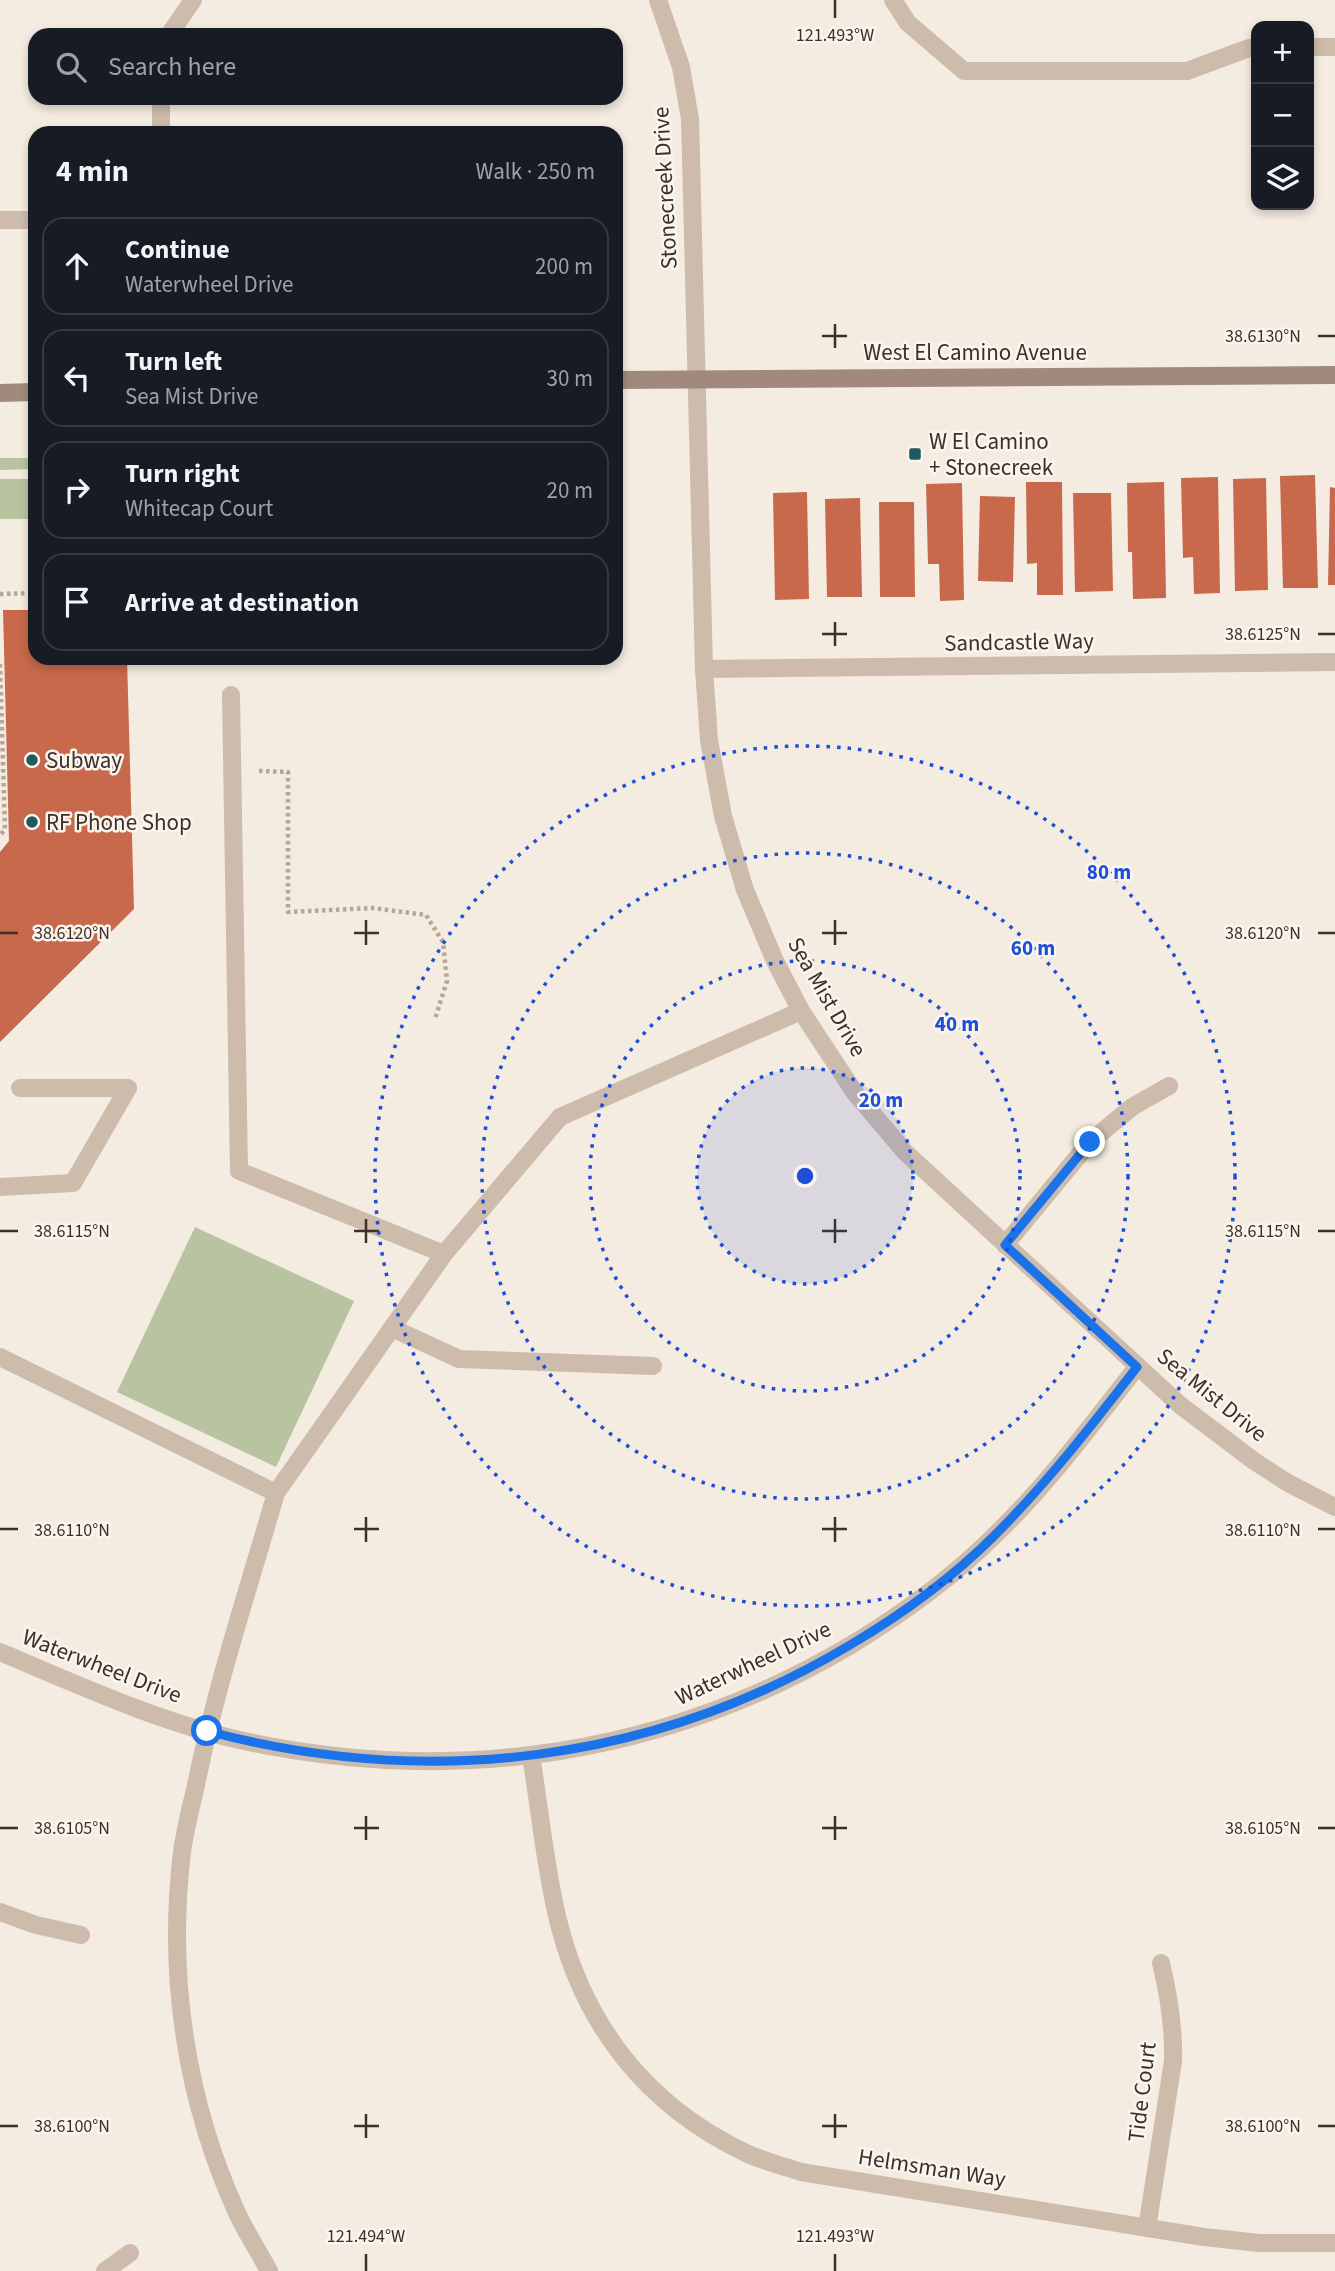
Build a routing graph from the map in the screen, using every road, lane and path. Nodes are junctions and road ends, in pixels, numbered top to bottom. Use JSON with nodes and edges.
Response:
{"nodes":[{"id":1,"x":193,"y":0,"type":"edge"},
{"id":2,"x":658,"y":0,"type":"edge"},
{"id":3,"x":893,"y":0,"type":"edge"},
{"id":4,"x":174,"y":28,"type":"edge"},
{"id":5,"x":1314,"y":47,"type":"edge"},
{"id":6,"x":1335,"y":47,"type":"edge"},
{"id":7,"x":1251,"y":48,"type":"edge"},
{"id":8,"x":161,"y":105,"type":"edge"},
{"id":9,"x":161,"y":126,"type":"edge"},
{"id":10,"x":0,"y":220,"type":"edge"},
{"id":11,"x":28,"y":220,"type":"edge"},
{"id":12,"x":1335,"y":375,"type":"edge"},
{"id":13,"x":696,"y":379,"type":"junction"},
{"id":14,"x":623,"y":380,"type":"edge"},
{"id":15,"x":28,"y":392,"type":"edge"},
{"id":16,"x":0,"y":393,"type":"edge"},
{"id":17,"x":28,"y":593,"type":"edge"},
{"id":18,"x":0,"y":594,"type":"edge"},
{"id":19,"x":1335,"y":663,"type":"edge"},
{"id":20,"x":0,"y":664,"type":"edge"},
{"id":21,"x":704,"y":669,"type":"junction"},
{"id":22,"x":231,"y":695,"type":"dead end"},
{"id":23,"x":233,"y":770,"type":"junction"},
{"id":24,"x":0,"y":835,"type":"edge"},
{"id":25,"x":802,"y":1012,"type":"junction"},
{"id":26,"x":435,"y":1018,"type":"dead end"},
{"id":27,"x":1169,"y":1086,"type":"dead end"},
{"id":28,"x":20,"y":1088,"type":"dead end"},
{"id":29,"x":0,"y":1187,"type":"edge"},
{"id":30,"x":1005,"y":1245,"type":"junction"},
{"id":31,"x":444,"y":1254,"type":"junction"},
{"id":32,"x":392,"y":1328,"type":"junction"},
{"id":33,"x":0,"y":1357,"type":"edge"},
{"id":34,"x":653,"y":1366,"type":"dead end"},
{"id":35,"x":1137,"y":1367,"type":"junction"},
{"id":36,"x":276,"y":1493,"type":"junction"},
{"id":37,"x":1335,"y":1507,"type":"edge"},
{"id":38,"x":0,"y":1652,"type":"edge"},
{"id":39,"x":207,"y":1731,"type":"junction"},
{"id":40,"x":531,"y":1756,"type":"junction"},
{"id":41,"x":0,"y":1912,"type":"edge"},
{"id":42,"x":81,"y":1935,"type":"dead end"},
{"id":43,"x":1161,"y":1963,"type":"dead end"},
{"id":44,"x":1147,"y":2228,"type":"junction"},
{"id":45,"x":1335,"y":2243,"type":"edge"},
{"id":46,"x":130,"y":2253,"type":"dead end"},
{"id":47,"x":105,"y":2271,"type":"edge"},
{"id":48,"x":269,"y":2271,"type":"edge"}],
"edges":[{"from":1,"to":4,"type":"street"},
{"from":2,"to":13,"type":"street","name":"Stonecreek Drive"},
{"from":3,"to":7,"type":"street"},
{"from":5,"to":6,"type":"street"},
{"from":8,"to":9,"type":"street"},
{"from":10,"to":11,"type":"street"},
{"from":12,"to":13,"type":"main road","name":"West El Camino Avenue"},
{"from":13,"to":14,"type":"main road","name":"West El Camino Avenue"},
{"from":13,"to":21,"type":"street","name":"Sea Mist Drive"},
{"from":15,"to":16,"type":"main road"},
{"from":17,"to":18,"type":"path"},
{"from":19,"to":21,"type":"street","name":"Sandcastle Way"},
{"from":20,"to":24,"type":"path"},
{"from":21,"to":25,"type":"street","name":"Sea Mist Drive"},
{"from":22,"to":23,"type":"street"},
{"from":23,"to":26,"type":"path"},
{"from":23,"to":31,"type":"street"},
{"from":25,"to":30,"type":"street","name":"Sea Mist Drive"},
{"from":25,"to":31,"type":"street"},
{"from":27,"to":30,"type":"street"},
{"from":28,"to":29,"type":"street"},
{"from":30,"to":35,"type":"street","name":"Sea Mist Drive"},
{"from":31,"to":32,"type":"street"},
{"from":32,"to":34,"type":"street"},
{"from":32,"to":36,"type":"street"},
{"from":33,"to":36,"type":"street"},
{"from":35,"to":37,"type":"street","name":"Sea Mist Drive"},
{"from":35,"to":40,"type":"street","name":"Waterwheel Drive"},
{"from":36,"to":39,"type":"street"},
{"from":38,"to":39,"type":"street","name":"Waterwheel Drive"},
{"from":39,"to":40,"type":"street","name":"Waterwheel Drive"},
{"from":39,"to":48,"type":"street"},
{"from":40,"to":44,"type":"street","name":"Helmsman Way"},
{"from":41,"to":42,"type":"street"},
{"from":43,"to":44,"type":"street","name":"Tide Court"},
{"from":44,"to":45,"type":"street","name":"Helmsman Way"},
{"from":46,"to":47,"type":"street"}]}
